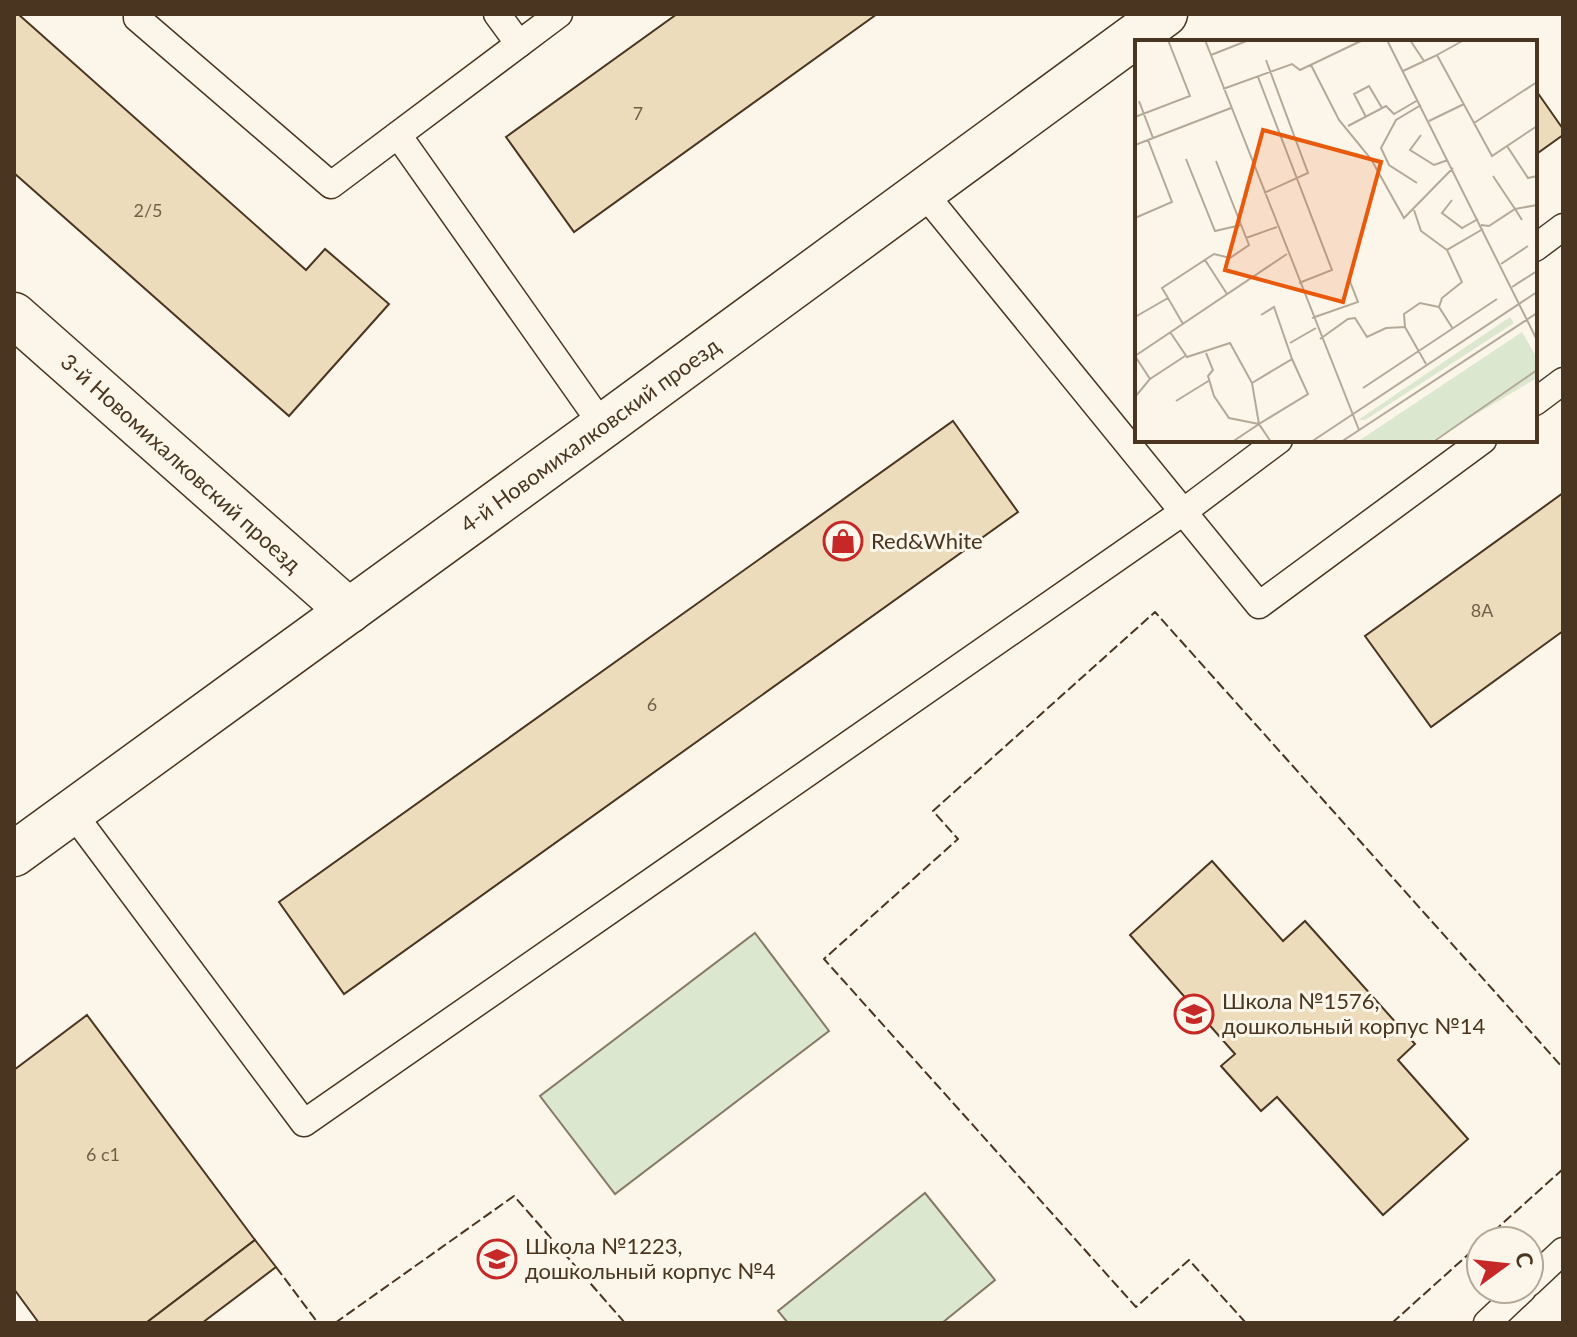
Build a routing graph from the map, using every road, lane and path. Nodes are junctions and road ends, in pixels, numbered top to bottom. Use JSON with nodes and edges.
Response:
{"nodes":[{"id":1,"x":137,"y":14,"type":"edge"},
{"id":2,"x":497,"y":14,"type":"edge"},
{"id":3,"x":559,"y":14,"type":"edge"},
{"id":4,"x":1165,"y":14,"type":"edge"},
{"id":5,"x":519,"y":44,"type":"junction"},
{"id":6,"x":398,"y":135,"type":"junction"},
{"id":7,"x":923,"y":192,"type":"junction"},
{"id":8,"x":1563,"y":227,"type":"edge"},
{"id":9,"x":1537,"y":246,"type":"edge"},
{"id":10,"x":14,"y":315,"type":"edge"},
{"id":11,"x":1563,"y":381,"type":"edge"},
{"id":12,"x":1537,"y":400,"type":"edge"},
{"id":13,"x":603,"y":426,"type":"junction"},
{"id":14,"x":1276,"y":442,"type":"edge"},
{"id":15,"x":1480,"y":442,"type":"edge"},
{"id":16,"x":1183,"y":512,"type":"junction"},
{"id":17,"x":349,"y":611,"type":"junction"},
{"id":18,"x":72,"y":812,"type":"junction"},
{"id":19,"x":14,"y":854,"type":"edge"},
{"id":20,"x":1563,"y":1251,"type":"edge"},
{"id":21,"x":1545,"y":1268,"type":"edge"},
{"id":22,"x":1506,"y":1305,"type":"edge"},
{"id":23,"x":1487,"y":1323,"type":"edge"}],
"edges":[{"from":1,"to":6,"type":"lane"},
{"from":2,"to":5,"type":"lane"},
{"from":3,"to":5,"type":"lane"},
{"from":4,"to":7,"type":"street","name":"4-й Новомихалковский проезд"},
{"from":5,"to":6,"type":"lane"},
{"from":6,"to":13,"type":"lane"},
{"from":7,"to":13,"type":"street","name":"4-й Новомихалковский проезд"},
{"from":7,"to":16,"type":"lane"},
{"from":8,"to":9,"type":"lane"},
{"from":10,"to":17,"type":"street","name":"3-й Новомихалковский проезд"},
{"from":11,"to":12,"type":"lane"},
{"from":13,"to":17,"type":"street","name":"4-й Новомихалковский проезд"},
{"from":14,"to":16,"type":"lane"},
{"from":15,"to":16,"type":"lane"},
{"from":16,"to":18,"type":"lane"},
{"from":17,"to":18,"type":"street","name":"4-й Новомихалковский проезд"},
{"from":18,"to":19,"type":"street","name":"4-й Новомихалковский проезд"},
{"from":20,"to":21,"type":"lane"},
{"from":22,"to":23,"type":"lane"}]}
